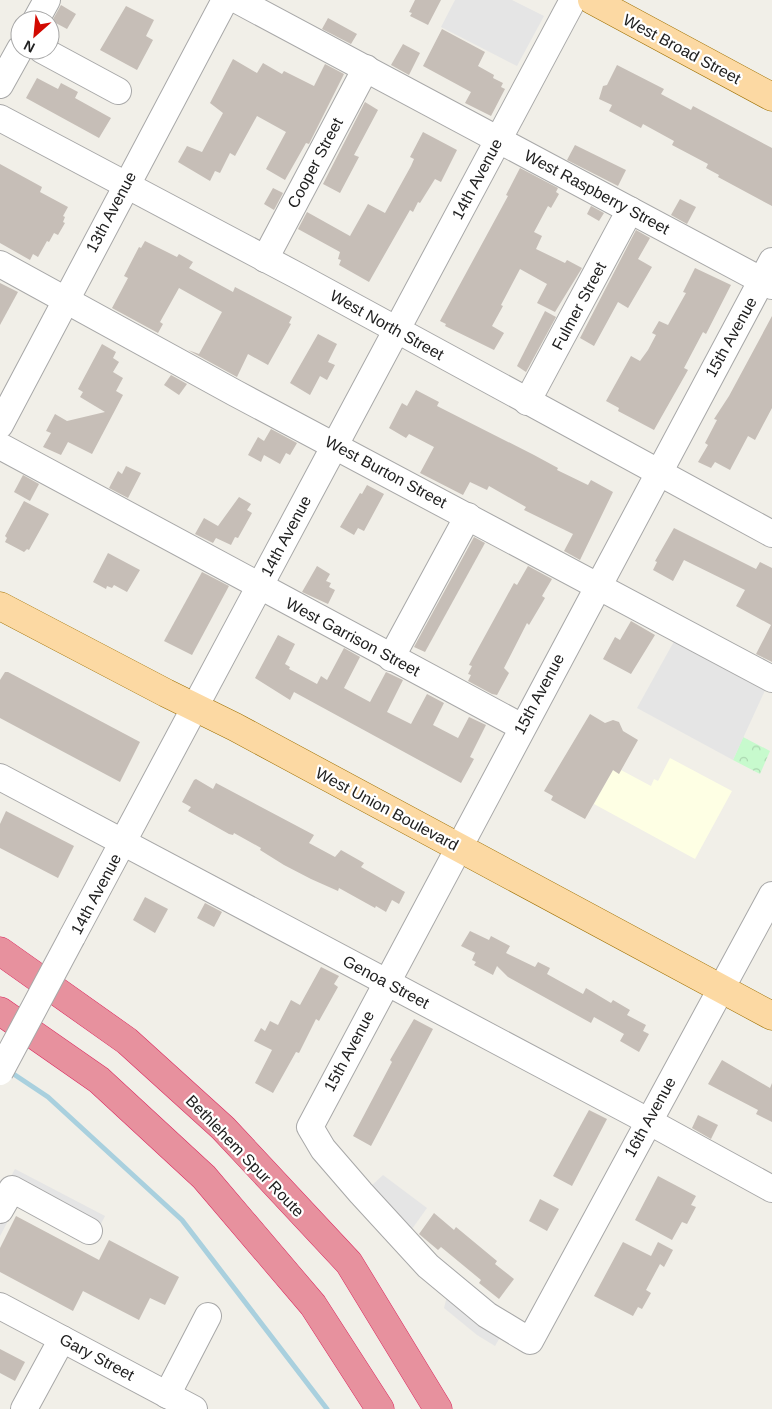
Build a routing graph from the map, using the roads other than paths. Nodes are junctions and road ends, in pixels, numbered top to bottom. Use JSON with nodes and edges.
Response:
{"nodes":[{"id":1,"x":225,"y":0,"type":"edge"},
{"id":2,"x":237,"y":0,"type":"edge"},
{"id":3,"x":573,"y":0,"type":"edge"},
{"id":4,"x":592,"y":0,"type":"edge"},
{"id":5,"x":14,"y":60,"type":"edge"},
{"id":6,"x":60,"y":60,"type":"edge"},
{"id":7,"x":366,"y":68,"type":"junction"},
{"id":8,"x":0,"y":86,"type":"edge"},
{"id":9,"x":118,"y":91,"type":"dead end"},
{"id":10,"x":772,"y":97,"type":"edge"},
{"id":11,"x":0,"y":118,"type":"edge"},
{"id":12,"x":498,"y":139,"type":"junction"},
{"id":13,"x":126,"y":186,"type":"junction"},
{"id":14,"x":630,"y":210,"type":"junction"},
{"id":15,"x":265,"y":259,"type":"junction"},
{"id":16,"x":0,"y":264,"type":"edge"},
{"id":17,"x":769,"y":276,"type":"edge"},
{"id":18,"x":65,"y":298,"type":"junction"},
{"id":19,"x":396,"y":330,"type":"junction"},
{"id":20,"x":527,"y":402,"type":"junction"},
{"id":21,"x":0,"y":425,"type":"edge"},
{"id":22,"x":334,"y":445,"type":"junction"},
{"id":23,"x":0,"y":446,"type":"edge"},
{"id":24,"x":657,"y":473,"type":"junction"},
{"id":25,"x":468,"y":516,"type":"junction"},
{"id":26,"x":772,"y":534,"type":"edge"},
{"id":27,"x":597,"y":585,"type":"junction"},
{"id":28,"x":258,"y":587,"type":"junction"},
{"id":29,"x":0,"y":606,"type":"edge"},
{"id":30,"x":391,"y":658,"type":"junction"},
{"id":31,"x":772,"y":679,"type":"edge"},
{"id":32,"x":196,"y":708,"type":"junction"},
{"id":33,"x":522,"y":727,"type":"junction"},
{"id":34,"x":0,"y":777,"type":"edge"},
{"id":35,"x":124,"y":842,"type":"junction"},
{"id":36,"x":458,"y":847,"type":"junction"},
{"id":37,"x":772,"y":895,"type":"edge"},
{"id":38,"x":0,"y":951,"type":"edge"},
{"id":39,"x":386,"y":982,"type":"junction"},
{"id":40,"x":721,"y":988,"type":"junction"},
{"id":41,"x":0,"y":1011,"type":"edge"},
{"id":42,"x":772,"y":1016,"type":"edge"},
{"id":43,"x":0,"y":1072,"type":"edge"},
{"id":44,"x":648,"y":1121,"type":"junction"},
{"id":45,"x":772,"y":1189,"type":"edge"},
{"id":46,"x":0,"y":1210,"type":"edge"},
{"id":47,"x":89,"y":1231,"type":"dead end"},
{"id":48,"x":0,"y":1306,"type":"edge"},
{"id":49,"x":208,"y":1316,"type":"dead end"},
{"id":50,"x":62,"y":1338,"type":"junction"},
{"id":51,"x":530,"y":1341,"type":"joint"},
{"id":52,"x":167,"y":1395,"type":"junction"},
{"id":53,"x":24,"y":1409,"type":"edge"},
{"id":54,"x":194,"y":1409,"type":"edge"},
{"id":55,"x":380,"y":1409,"type":"edge"},
{"id":56,"x":438,"y":1409,"type":"edge"}],
"edges":[{"from":1,"to":13,"type":"street","name":"13th Avenue"},
{"from":2,"to":7,"type":"street","name":"West Raspberry Street"},
{"from":3,"to":12,"type":"street","name":"14th Avenue"},
{"from":4,"to":10,"type":"main road","name":"West Broad Street"},
{"from":5,"to":8,"type":"street"},
{"from":6,"to":9,"type":"street"},
{"from":7,"to":12,"type":"street","name":"West Raspberry Street"},
{"from":7,"to":15,"type":"street","name":"Cooper Street"},
{"from":11,"to":13,"type":"street","name":"West North Street"},
{"from":12,"to":14,"type":"street","name":"West Raspberry Street"},
{"from":12,"to":19,"type":"street","name":"14th Avenue"},
{"from":13,"to":15,"type":"street","name":"West North Street"},
{"from":13,"to":18,"type":"street","name":"13th Avenue"},
{"from":14,"to":17,"type":"street","name":"West Raspberry Street"},
{"from":14,"to":20,"type":"street","name":"Fulmer Street"},
{"from":15,"to":19,"type":"street","name":"West North Street"},
{"from":16,"to":18,"type":"street","name":"West Burton Street"},
{"from":17,"to":24,"type":"street","name":"15th Avenue"},
{"from":18,"to":21,"type":"street","name":"13th Avenue"},
{"from":18,"to":22,"type":"street","name":"West Burton Street"},
{"from":19,"to":20,"type":"street","name":"West North Street"},
{"from":19,"to":22,"type":"street","name":"14th Avenue"},
{"from":20,"to":24,"type":"street","name":"West North Street"},
{"from":22,"to":25,"type":"street","name":"West Burton Street"},
{"from":22,"to":28,"type":"street","name":"14th Avenue"},
{"from":23,"to":28,"type":"street","name":"West Garrison Street"},
{"from":24,"to":26,"type":"street","name":"West North Street"},
{"from":24,"to":27,"type":"street","name":"15th Avenue"},
{"from":25,"to":27,"type":"street","name":"West Burton Street"},
{"from":25,"to":30,"type":"street"},
{"from":27,"to":31,"type":"street","name":"West Burton Street"},
{"from":27,"to":33,"type":"street","name":"15th Avenue"},
{"from":28,"to":30,"type":"street","name":"West Garrison Street"},
{"from":28,"to":32,"type":"street","name":"14th Avenue"},
{"from":29,"to":32,"type":"main road","name":"West Union Boulevard"},
{"from":30,"to":33,"type":"street","name":"West Garrison Street"},
{"from":32,"to":35,"type":"street","name":"14th Avenue"},
{"from":32,"to":36,"type":"main road","name":"West Union Boulevard"},
{"from":33,"to":36,"type":"street","name":"15th Avenue"},
{"from":34,"to":35,"type":"street","name":"Genoa Street"},
{"from":35,"to":39,"type":"street","name":"Genoa Street"},
{"from":35,"to":43,"type":"street","name":"14th Avenue","bridge":true},
{"from":36,"to":39,"type":"street","name":"15th Avenue"},
{"from":36,"to":40,"type":"main road","name":"West Union Boulevard"},
{"from":37,"to":40,"type":"street","name":"16th Avenue"},
{"from":38,"to":56,"type":"highway","name":"Bethlehem Spur Route"},
{"from":39,"to":44,"type":"street","name":"Genoa Street"},
{"from":39,"to":51,"type":"street","name":"15th Avenue"},
{"from":40,"to":42,"type":"main road","name":"West Union Boulevard"},
{"from":40,"to":44,"type":"street","name":"16th Avenue"},
{"from":41,"to":55,"type":"highway"},
{"from":44,"to":45,"type":"street","name":"Genoa Street"},
{"from":44,"to":51,"type":"street","name":"16th Avenue"},
{"from":46,"to":47,"type":"street"},
{"from":48,"to":50,"type":"street","name":"Gary Street"},
{"from":49,"to":52,"type":"street"},
{"from":50,"to":52,"type":"street","name":"Gary Street"},
{"from":50,"to":53,"type":"street"},
{"from":52,"to":54,"type":"street","name":"Gary Street"}]}
